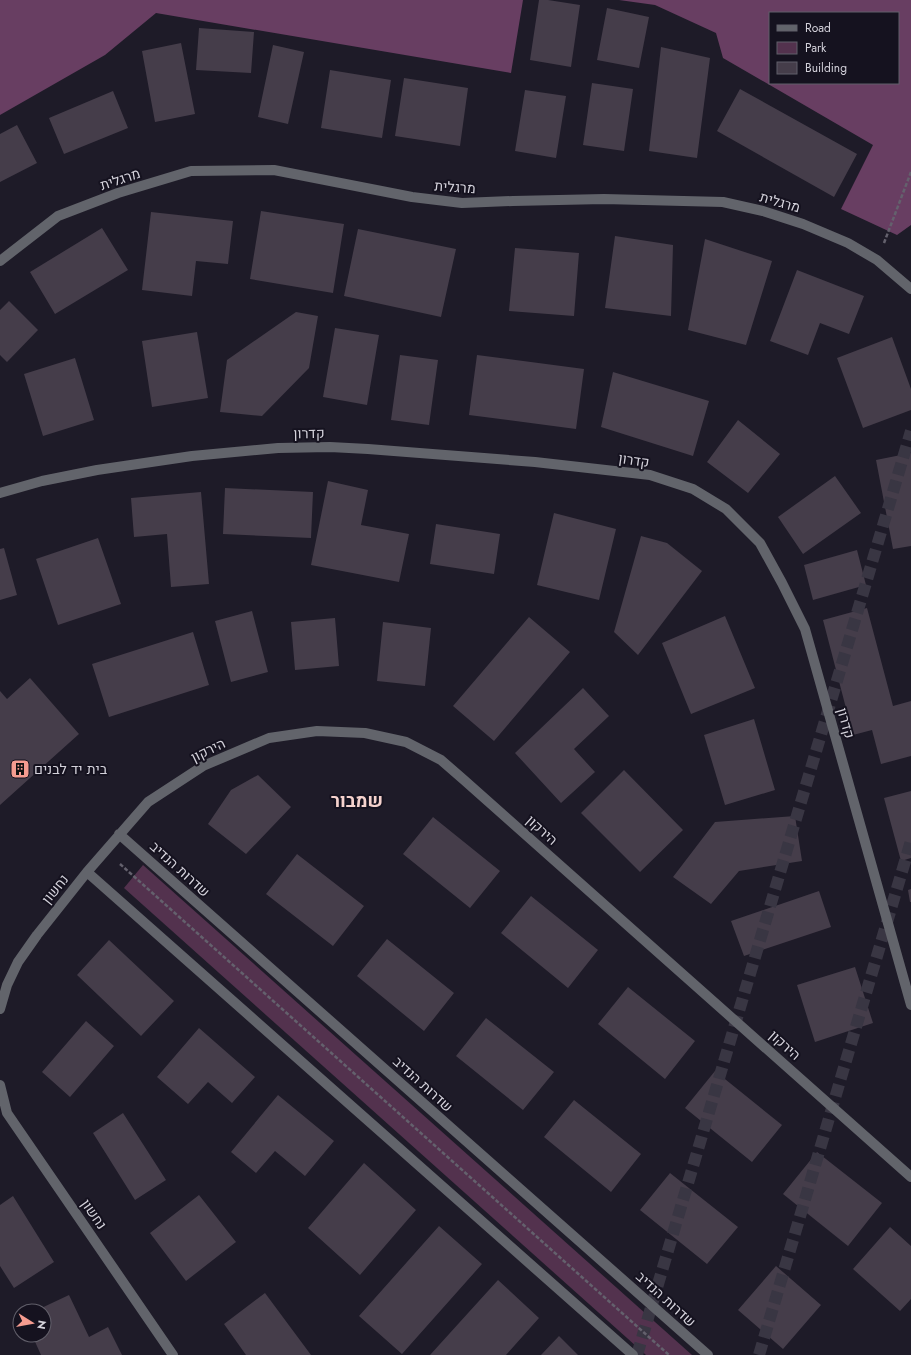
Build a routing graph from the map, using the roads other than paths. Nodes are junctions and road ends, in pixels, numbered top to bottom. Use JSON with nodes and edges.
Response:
{"nodes":[{"id":1,"x":0,"y":261,"type":"edge"},
{"id":2,"x":911,"y":289,"type":"edge"},
{"id":3,"x":0,"y":493,"type":"edge"},
{"id":4,"x":120,"y":834,"type":"junction"},
{"id":5,"x":102,"y":853,"type":"joint"},
{"id":6,"x":87,"y":872,"type":"junction"},
{"id":7,"x":911,"y":1005,"type":"edge"},
{"id":8,"x":0,"y":1009,"type":"edge"},
{"id":9,"x":0,"y":1085,"type":"edge"},
{"id":10,"x":910,"y":1175,"type":"edge"},
{"id":11,"x":173,"y":1355,"type":"edge"},
{"id":12,"x":632,"y":1355,"type":"edge"},
{"id":13,"x":708,"y":1355,"type":"edge"}],
"edges":[{"from":1,"to":2,"type":"street","name":"מרגלית"},
{"from":3,"to":7,"type":"street","name":"קדרון"},
{"from":4,"to":5,"type":"street","name":"הירקון"},
{"from":4,"to":10,"type":"street","name":"הירקון"},
{"from":4,"to":13,"type":"street","name":"שדרות הנדיב"},
{"from":5,"to":6,"type":"street","name":"נחשון"},
{"from":6,"to":8,"type":"street","name":"נחשון"},
{"from":6,"to":12,"type":"street"},
{"from":9,"to":11,"type":"street","name":"נחשון"}]}
